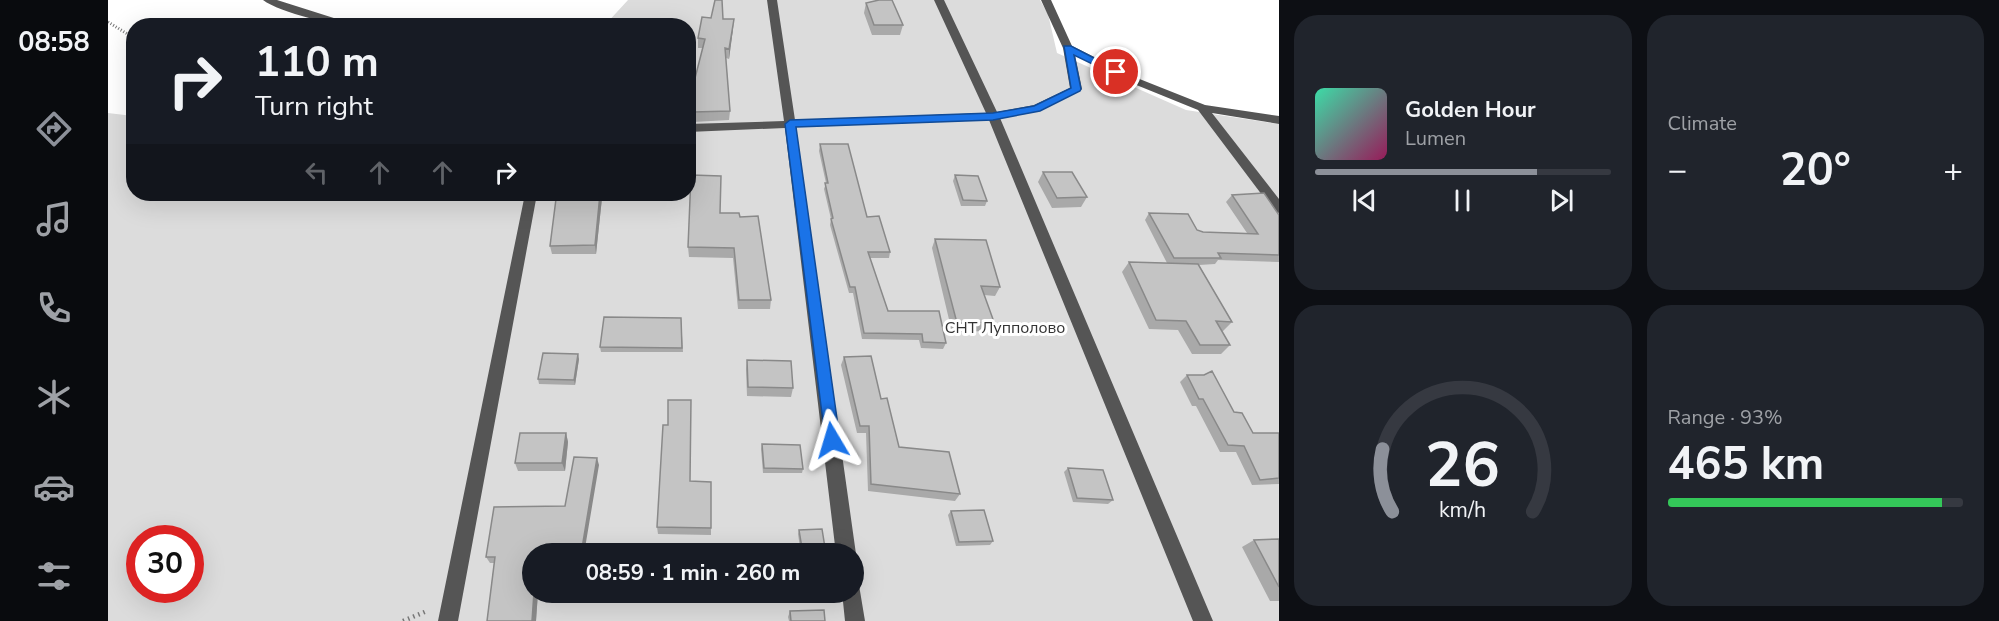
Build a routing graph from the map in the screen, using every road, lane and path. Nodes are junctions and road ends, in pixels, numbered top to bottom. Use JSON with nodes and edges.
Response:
{"nodes":[{"id":1,"x":268,"y":0,"type":"edge"},
{"id":2,"x":772,"y":0,"type":"edge"},
{"id":3,"x":939,"y":0,"type":"edge"},
{"id":4,"x":1046,"y":0,"type":"edge"},
{"id":5,"x":325,"y":18,"type":"edge"},
{"id":6,"x":108,"y":22,"type":"edge"},
{"id":7,"x":126,"y":33,"type":"edge"},
{"id":8,"x":1068,"y":48,"type":"junction"},
{"id":9,"x":1202,"y":108,"type":"junction"},
{"id":10,"x":993,"y":117,"type":"junction"},
{"id":11,"x":1279,"y":120,"type":"edge"},
{"id":12,"x":790,"y":124,"type":"junction"},
{"id":13,"x":696,"y":128,"type":"edge"},
{"id":14,"x":530,"y":201,"type":"edge"},
{"id":15,"x":1279,"y":208,"type":"edge"},
{"id":16,"x":845,"y":543,"type":"edge"},
{"id":17,"x":853,"y":603,"type":"edge"},
{"id":18,"x":448,"y":621,"type":"edge"},
{"id":19,"x":855,"y":621,"type":"edge"},
{"id":20,"x":1203,"y":621,"type":"edge"}],
"edges":[{"from":1,"to":5,"type":"street"},
{"from":2,"to":12,"type":"street"},
{"from":3,"to":10,"type":"street"},
{"from":4,"to":8,"type":"street"},
{"from":6,"to":7,"type":"path"},
{"from":8,"to":9,"type":"street"},
{"from":8,"to":10,"type":"street"},
{"from":9,"to":11,"type":"street"},
{"from":9,"to":15,"type":"street"},
{"from":10,"to":12,"type":"street"},
{"from":10,"to":20,"type":"street"},
{"from":12,"to":13,"type":"street"},
{"from":12,"to":16,"type":"street"},
{"from":14,"to":18,"type":"street"},
{"from":17,"to":19,"type":"street"}]}
